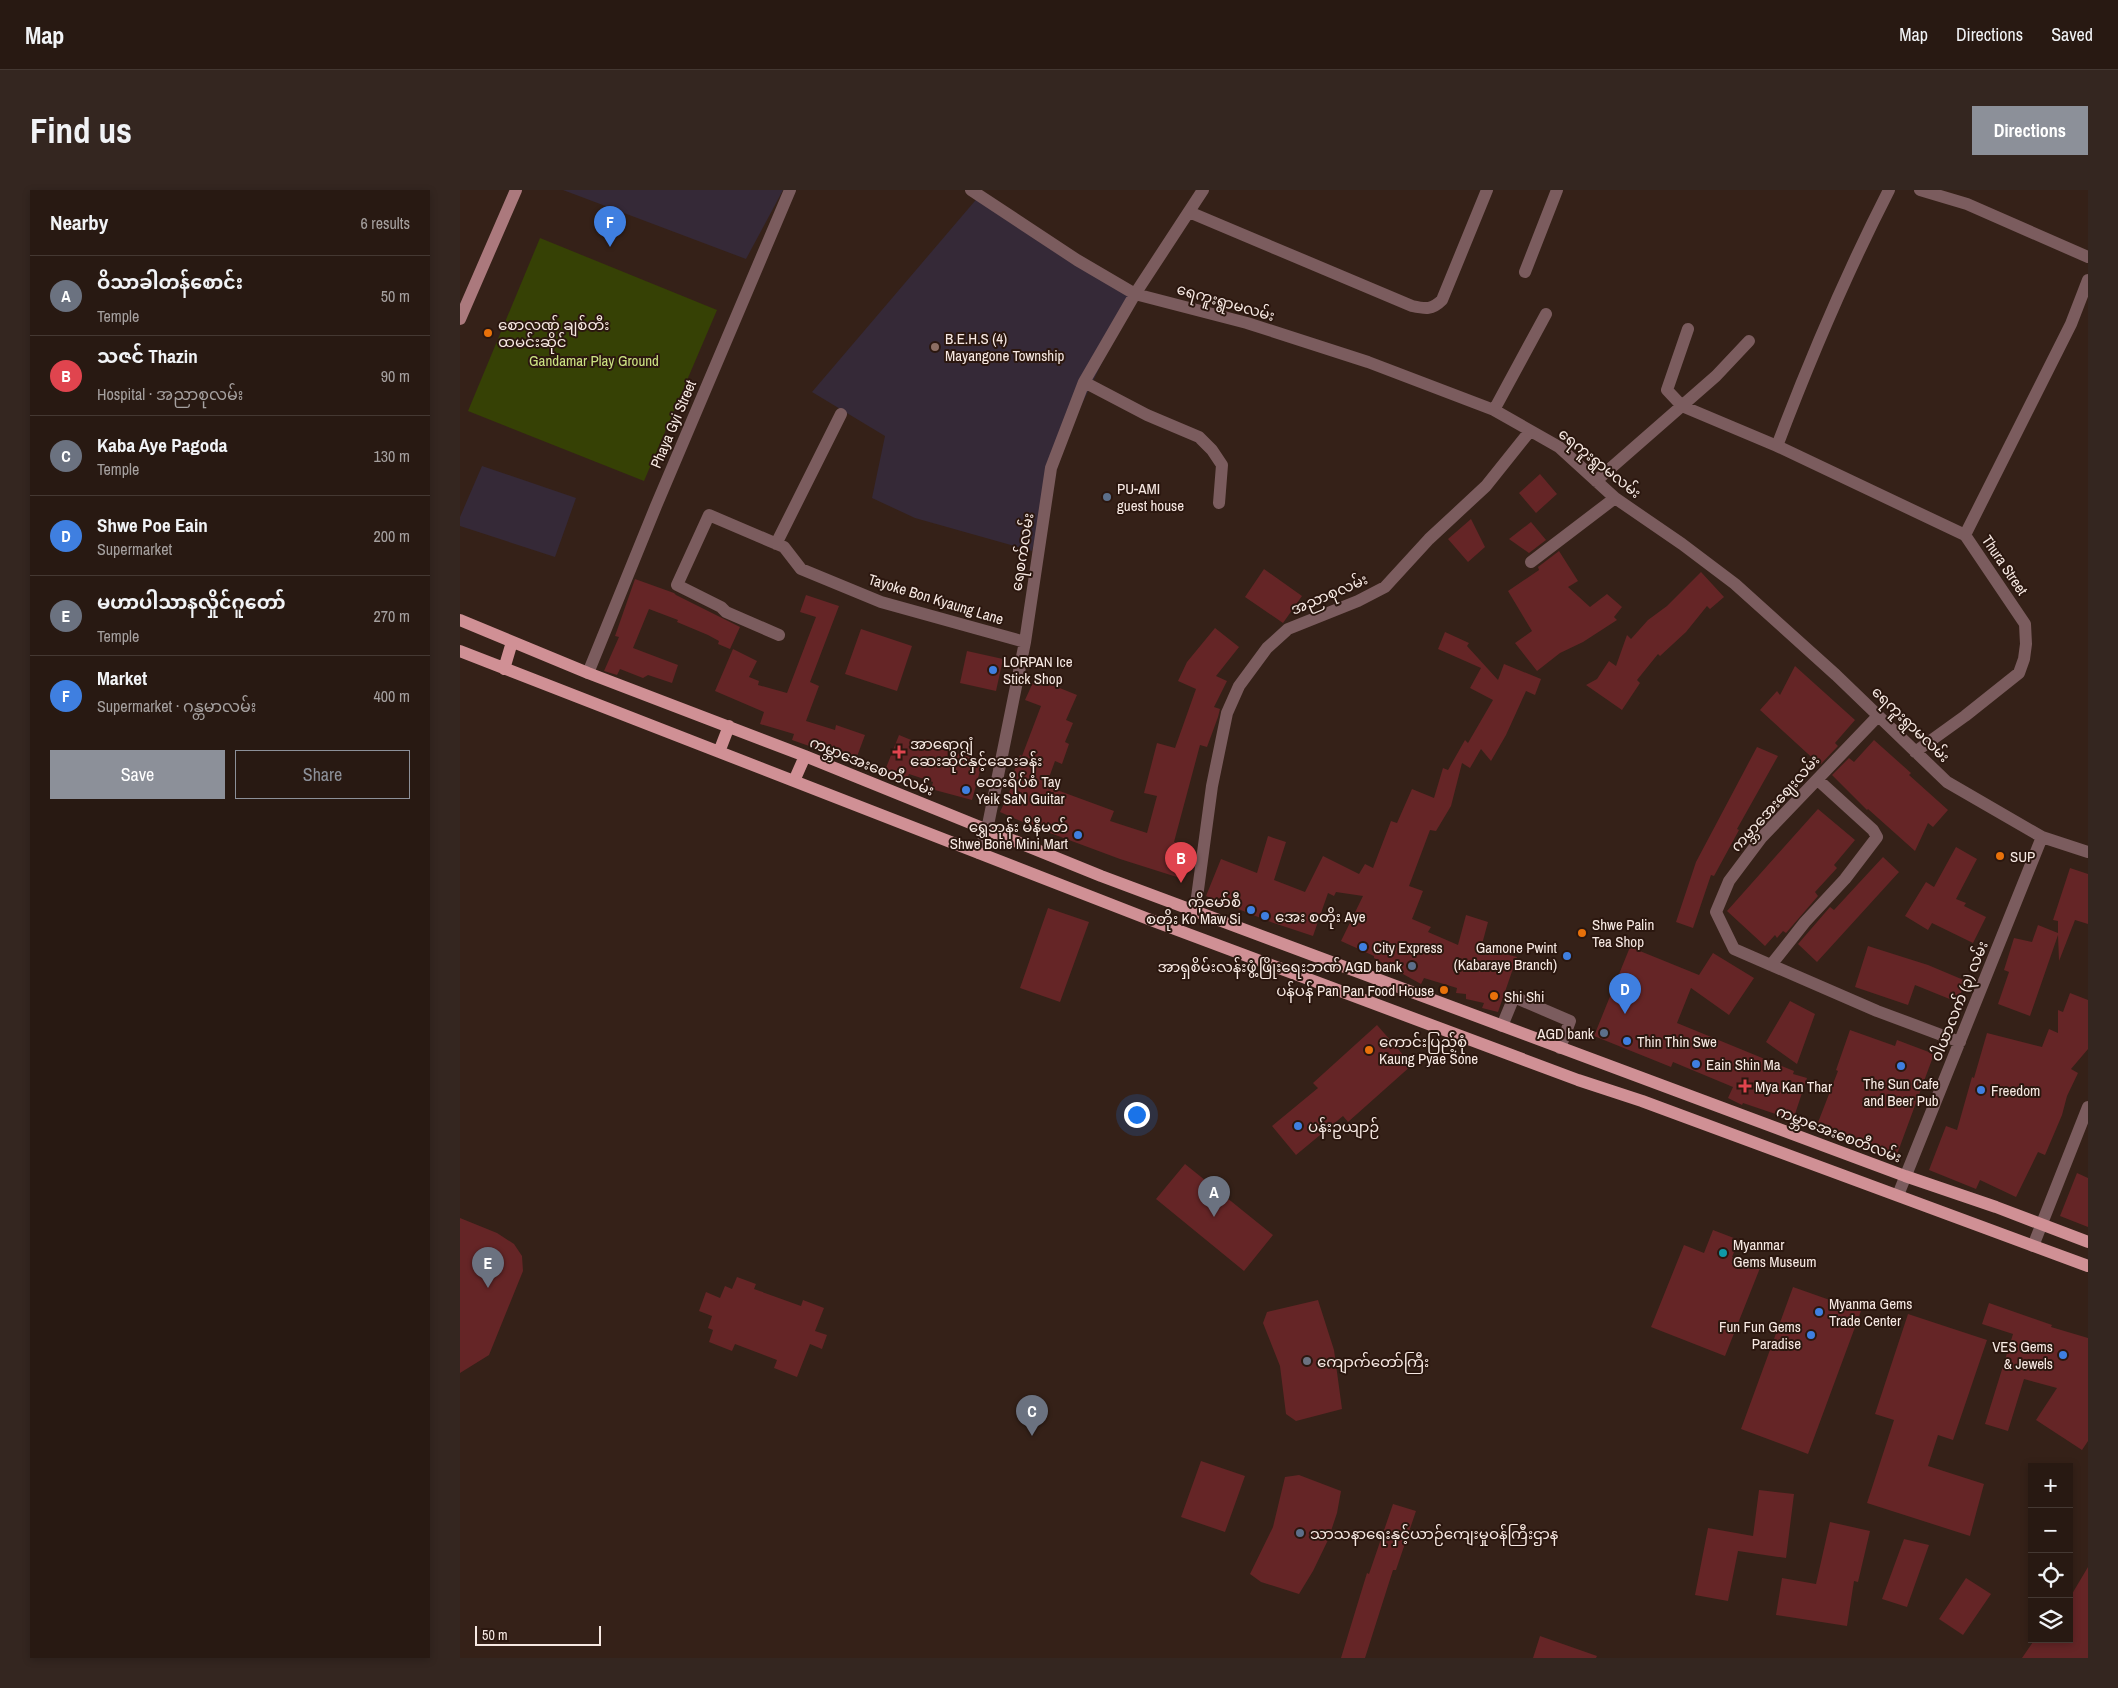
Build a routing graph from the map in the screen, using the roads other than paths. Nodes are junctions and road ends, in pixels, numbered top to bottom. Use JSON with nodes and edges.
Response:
{"nodes":[{"id":1,"x":516,"y":190,"type":"edge"},
{"id":2,"x":790,"y":190,"type":"edge"},
{"id":3,"x":971,"y":190,"type":"edge"},
{"id":4,"x":1203,"y":190,"type":"edge"},
{"id":5,"x":1487,"y":190,"type":"edge"},
{"id":6,"x":1557,"y":190,"type":"edge"},
{"id":7,"x":1888,"y":190,"type":"edge"},
{"id":8,"x":1920,"y":190,"type":"edge"},
{"id":9,"x":1189,"y":212,"type":"junction"},
{"id":10,"x":2088,"y":257,"type":"edge"},
{"id":11,"x":1526,"y":272,"type":"dead end"},
{"id":12,"x":2088,"y":280,"type":"edge"},
{"id":13,"x":1135,"y":294,"type":"junction"},
{"id":14,"x":1546,"y":314,"type":"dead end"},
{"id":15,"x":460,"y":319,"type":"edge"},
{"id":16,"x":1688,"y":329,"type":"dead end"},
{"id":17,"x":1749,"y":341,"type":"dead end"},
{"id":18,"x":1084,"y":382,"type":"junction"},
{"id":19,"x":1682,"y":406,"type":"junction"},
{"id":20,"x":1494,"y":410,"type":"junction"},
{"id":21,"x":842,"y":414,"type":"dead end"},
{"id":22,"x":1530,"y":430,"type":"junction"},
{"id":23,"x":1777,"y":446,"type":"junction"},
{"id":24,"x":1596,"y":481,"type":"junction"},
{"id":25,"x":1615,"y":498,"type":"junction"},
{"id":26,"x":1219,"y":503,"type":"dead end"},
{"id":27,"x":1965,"y":535,"type":"junction"},
{"id":28,"x":776,"y":544,"type":"junction"},
{"id":29,"x":1530,"y":562,"type":"dead end"},
{"id":30,"x":460,"y":620,"type":"edge"},
{"id":31,"x":779,"y":635,"type":"dead end"},
{"id":32,"x":512,"y":642,"type":"junction"},
{"id":33,"x":1025,"y":642,"type":"junction"},
{"id":34,"x":460,"y":652,"type":"edge"},
{"id":35,"x":504,"y":669,"type":"junction"},
{"id":36,"x":588,"y":673,"type":"junction"},
{"id":37,"x":1878,"y":716,"type":"junction"},
{"id":38,"x":729,"y":726,"type":"junction"},
{"id":39,"x":719,"y":752,"type":"junction"},
{"id":40,"x":1915,"y":752,"type":"junction"},
{"id":41,"x":805,"y":756,"type":"junction"},
{"id":42,"x":1818,"y":780,"type":"junction"},
{"id":43,"x":794,"y":781,"type":"junction"},
{"id":44,"x":987,"y":830,"type":"junction"},
{"id":45,"x":2042,"y":837,"type":"junction"},
{"id":46,"x":2088,"y":852,"type":"edge"},
{"id":47,"x":979,"y":853,"type":"junction"},
{"id":48,"x":1194,"y":912,"type":"junction"},
{"id":49,"x":1771,"y":964,"type":"junction"},
{"id":50,"x":1502,"y":1026,"type":"junction"},
{"id":51,"x":1960,"y":1042,"type":"junction"},
{"id":52,"x":1560,"y":1048,"type":"junction"},
{"id":53,"x":2088,"y":1107,"type":"edge"},
{"id":54,"x":1905,"y":1176,"type":"junction"},
{"id":55,"x":1898,"y":1195,"type":"junction"},
{"id":56,"x":1996,"y":1207,"type":"junction"},
{"id":57,"x":2041,"y":1223,"type":"junction"},
{"id":58,"x":1988,"y":1228,"type":"junction"},
{"id":59,"x":2088,"y":1242,"type":"edge"},
{"id":60,"x":2033,"y":1246,"type":"junction"},
{"id":61,"x":2088,"y":1266,"type":"edge"}],
"edges":[{"from":1,"to":15,"type":"main road"},
{"from":2,"to":36,"type":"street","name":"Phaya Gyi Street"},
{"from":3,"to":13,"type":"street","name":"ရေကူးရွာမလမ်း"},
{"from":4,"to":9,"type":"street","name":"ရေစက်လမ်း"},
{"from":5,"to":9,"type":"street"},
{"from":6,"to":11,"type":"street"},
{"from":7,"to":23,"type":"street"},
{"from":8,"to":10,"type":"street"},
{"from":9,"to":13,"type":"street","name":"ရေစက်လမ်း"},
{"from":12,"to":27,"type":"street","name":"Thura Street"},
{"from":13,"to":18,"type":"street","name":"ရေစက်လမ်း"},
{"from":13,"to":20,"type":"street","name":"ရေကူးရွာမလမ်း"},
{"from":14,"to":20,"type":"street"},
{"from":16,"to":19,"type":"street"},
{"from":17,"to":19,"type":"street"},
{"from":18,"to":26,"type":"street"},
{"from":18,"to":33,"type":"street","name":"ရေစက်လမ်း"},
{"from":19,"to":23,"type":"street"},
{"from":19,"to":24,"type":"street"},
{"from":20,"to":22,"type":"street","name":"ရေကူးရွာမလမ်း"},
{"from":21,"to":28,"type":"street"},
{"from":22,"to":24,"type":"street","name":"ရေကူးရွာမလမ်း"},
{"from":22,"to":48,"type":"street","name":"အညာစုလမ်း"},
{"from":23,"to":27,"type":"street"},
{"from":24,"to":25,"type":"street","name":"ရေကူးရွာမလမ်း"},
{"from":25,"to":29,"type":"street"},
{"from":25,"to":37,"type":"street","name":"ရေကူးရွာမလမ်း"},
{"from":27,"to":40,"type":"street","name":"Thura Street"},
{"from":28,"to":31,"type":"street","name":"Tayoke Bon Kyaung Lane"},
{"from":28,"to":33,"type":"street","name":"Tayoke Bon Kyaung Lane"},
{"from":30,"to":32,"type":"main road","name":"ကမ္ဘာအေးစေတီလမ်း"},
{"from":32,"to":35,"type":"main road"},
{"from":32,"to":36,"type":"main road","name":"ကမ္ဘာအေးစေတီလမ်း"},
{"from":33,"to":44,"type":"street","name":"ရေစက်လမ်း"},
{"from":34,"to":35,"type":"main road"},
{"from":35,"to":39,"type":"main road"},
{"from":36,"to":38,"type":"main road","name":"ကမ္ဘာအေးစေတီလမ်း"},
{"from":37,"to":40,"type":"street","name":"ရေကူးရွာမလမ်း"},
{"from":37,"to":42,"type":"street","name":"ကမ္ဘာအေးဈေးလမ်း"},
{"from":38,"to":39,"type":"main road"},
{"from":38,"to":41,"type":"main road","name":"ကမ္ဘာအေးစေတီလမ်း"},
{"from":39,"to":43,"type":"main road"},
{"from":40,"to":45,"type":"street","name":"ရေကူးရွာမလမ်း"},
{"from":41,"to":43,"type":"main road"},
{"from":41,"to":44,"type":"main road","name":"ကမ္ဘာအေးစေတီလမ်း"},
{"from":42,"to":49,"type":"street"},
{"from":42,"to":49,"type":"street","name":"ကမ္ဘာအေးဈေးလမ်း"},
{"from":43,"to":47,"type":"main road"},
{"from":44,"to":47,"type":"street","name":"ရေစက်လမ်း"},
{"from":44,"to":48,"type":"main road","name":"ကမ္ဘာအေးစေတီလမ်း"},
{"from":45,"to":46,"type":"street","name":"ရေကူးရွာမလမ်း"},
{"from":45,"to":51,"type":"street","name":"ဝါယာလက် (၃) လမ်း"},
{"from":47,"to":55,"type":"main road"},
{"from":48,"to":50,"type":"main road","name":"ကမ္ဘာအေးစေတီလမ်း"},
{"from":49,"to":51,"type":"street"},
{"from":50,"to":52,"type":"main road","name":"ကမ္ဘာအေးစေတီလမ်း"},
{"from":50,"to":52,"type":"street"},
{"from":51,"to":54,"type":"street","name":"ဝါယာလက် (၃) လမ်း"},
{"from":52,"to":54,"type":"main road","name":"ကမ္ဘာအေးစေတီလမ်း"},
{"from":53,"to":57,"type":"street"},
{"from":54,"to":55,"type":"street","name":"ဝါယာလက် (၃) လမ်း"},
{"from":54,"to":56,"type":"main road","name":"ကမ္ဘာအေးစေတီလမ်း"},
{"from":55,"to":58,"type":"main road"},
{"from":56,"to":57,"type":"main road","name":"ကမ္ဘာအေးစေတီလမ်း"},
{"from":56,"to":58,"type":"main road"},
{"from":57,"to":59,"type":"main road","name":"ကမ္ဘာအေးစေတီလမ်း"},
{"from":57,"to":60,"type":"street"},
{"from":58,"to":60,"type":"main road"},
{"from":60,"to":61,"type":"main road"}]}
